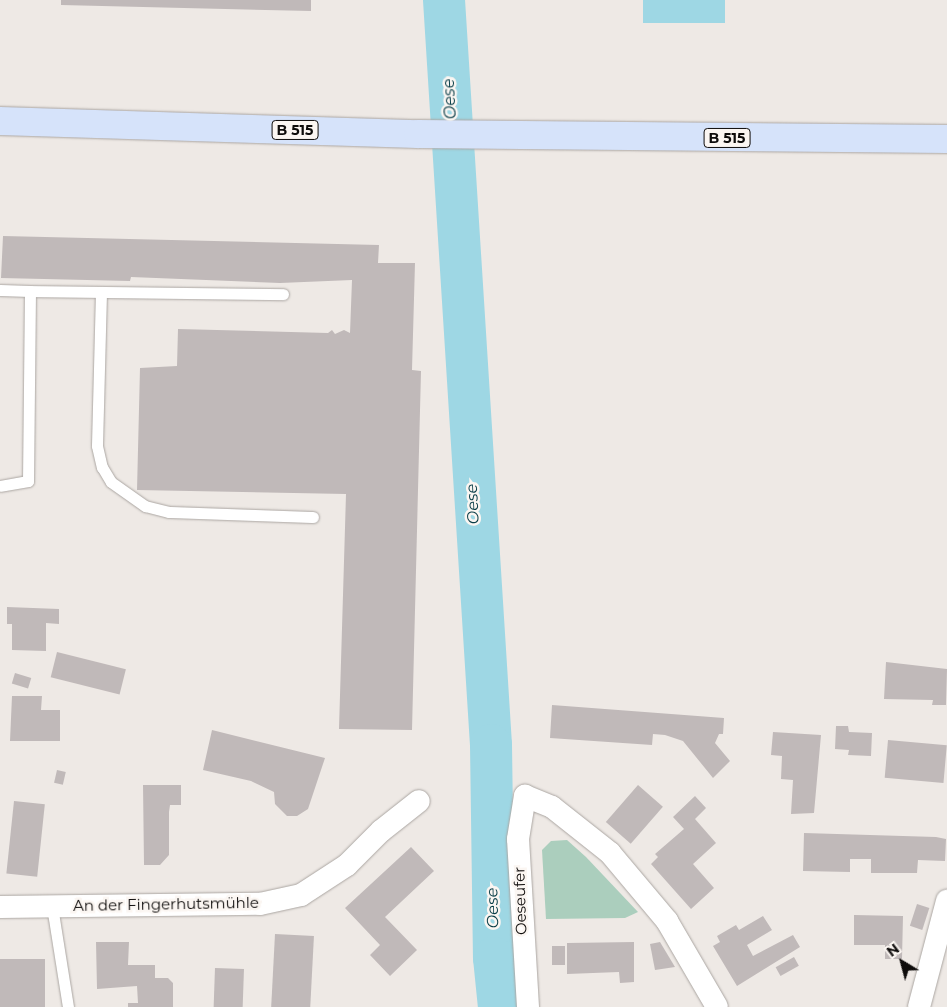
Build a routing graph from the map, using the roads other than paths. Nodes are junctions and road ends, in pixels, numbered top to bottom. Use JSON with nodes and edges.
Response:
{"nodes":[{"id":1,"x":0,"y":120,"type":"edge"},
{"id":2,"x":947,"y":140,"type":"edge"},
{"id":3,"x":0,"y":290,"type":"edge"},
{"id":4,"x":30,"y":291,"type":"junction"},
{"id":5,"x":101,"y":292,"type":"junction"},
{"id":6,"x":283,"y":294,"type":"dead end"},
{"id":7,"x":0,"y":486,"type":"edge"},
{"id":8,"x":314,"y":517,"type":"dead end"},
{"id":9,"x":419,"y":801,"type":"dead end"},
{"id":10,"x":947,"y":901,"type":"edge"},
{"id":11,"x":52,"y":906,"type":"junction"},
{"id":12,"x":0,"y":907,"type":"edge"},
{"id":13,"x":68,"y":1007,"type":"edge"},
{"id":14,"x":528,"y":1007,"type":"edge"},
{"id":15,"x":718,"y":1007,"type":"edge"},
{"id":16,"x":919,"y":1007,"type":"edge"}],
"edges":[{"from":1,"to":2,"type":"main road","number":"B 515"},
{"from":3,"to":4,"type":"lane"},
{"from":4,"to":5,"type":"lane"},
{"from":4,"to":7,"type":"lane"},
{"from":5,"to":6,"type":"lane"},
{"from":5,"to":8,"type":"lane"},
{"from":9,"to":11,"type":"street","name":"An der Fingerhutsmühle"},
{"from":10,"to":16,"type":"street"},
{"from":11,"to":12,"type":"street","name":"An der Fingerhutsmühle"},
{"from":11,"to":13,"type":"lane"},
{"from":14,"to":15,"type":"street","name":"Oeseufer"}]}
